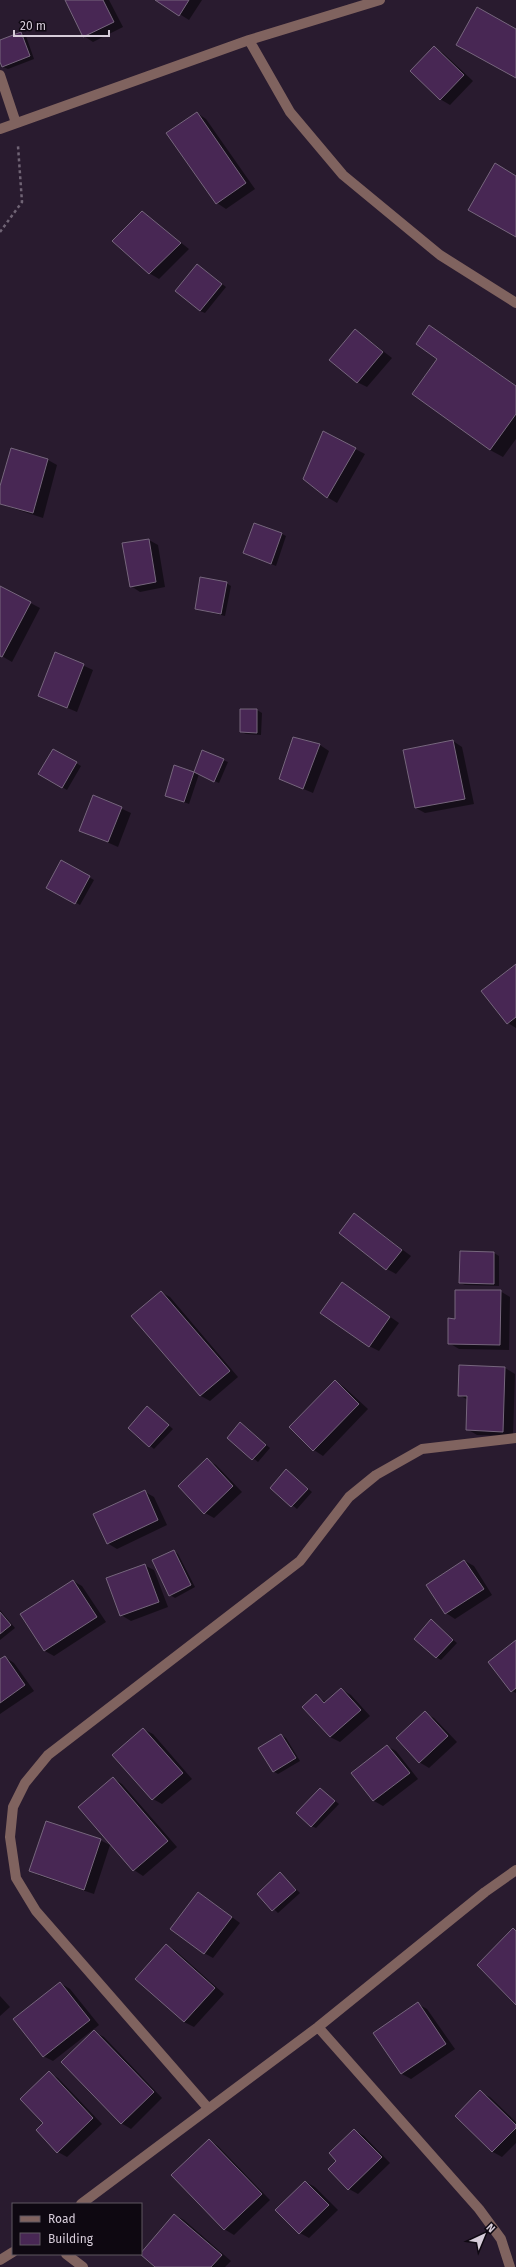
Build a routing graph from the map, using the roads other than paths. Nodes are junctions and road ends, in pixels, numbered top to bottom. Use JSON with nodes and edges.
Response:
{"nodes":[{"id":1,"x":380,"y":0,"type":"edge"},
{"id":2,"x":249,"y":40,"type":"junction"},
{"id":3,"x":0,"y":75,"type":"edge"},
{"id":4,"x":16,"y":124,"type":"junction"},
{"id":5,"x":0,"y":129,"type":"edge"},
{"id":6,"x":516,"y":303,"type":"edge"},
{"id":7,"x":516,"y":1438,"type":"edge"},
{"id":8,"x":516,"y":1870,"type":"edge"},
{"id":9,"x":318,"y":2027,"type":"junction"},
{"id":10,"x":208,"y":2108,"type":"junction"},
{"id":11,"x":82,"y":2203,"type":"edge"},
{"id":12,"x":12,"y":2253,"type":"edge"},
{"id":13,"x":67,"y":2255,"type":"edge"},
{"id":14,"x":0,"y":2260,"type":"edge"},
{"id":15,"x":83,"y":2267,"type":"edge"},
{"id":16,"x":510,"y":2267,"type":"edge"}],
"edges":[{"from":1,"to":2,"type":"street"},
{"from":2,"to":4,"type":"street"},
{"from":2,"to":6,"type":"street"},
{"from":3,"to":4,"type":"street"},
{"from":4,"to":5,"type":"street"},
{"from":7,"to":10,"type":"street"},
{"from":8,"to":9,"type":"street"},
{"from":9,"to":10,"type":"street"},
{"from":9,"to":16,"type":"street"},
{"from":10,"to":11,"type":"street"},
{"from":12,"to":14,"type":"street"},
{"from":13,"to":15,"type":"street"}]}
